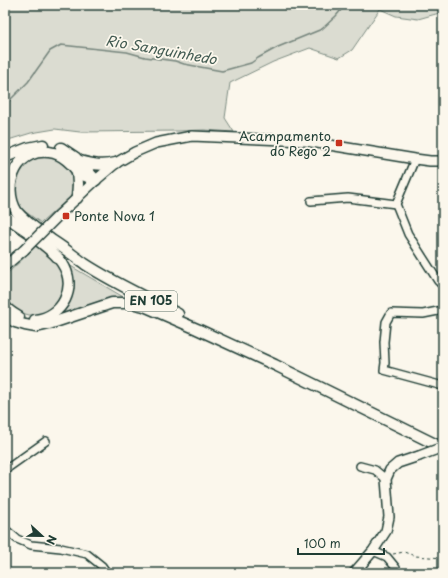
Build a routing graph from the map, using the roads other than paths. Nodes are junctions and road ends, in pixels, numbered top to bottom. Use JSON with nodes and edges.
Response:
{"nodes":[{"id":1,"x":5,"y":157,"type":"edge"},
{"id":2,"x":416,"y":159,"type":"junction"},
{"id":3,"x":443,"y":161,"type":"edge"},
{"id":4,"x":116,"y":163,"type":"junction"},
{"id":5,"x":78,"y":166,"type":"junction"},
{"id":6,"x":96,"y":180,"type":"junction"},
{"id":7,"x":77,"y":198,"type":"junction"},
{"id":8,"x":311,"y":201,"type":"dead end"},
{"id":9,"x":396,"y":204,"type":"junction"},
{"id":10,"x":5,"y":210,"type":"edge"},
{"id":11,"x":5,"y":216,"type":"edge"},
{"id":12,"x":17,"y":224,"type":"junction"},
{"id":13,"x":33,"y":227,"type":"junction"},
{"id":14,"x":5,"y":266,"type":"edge"},
{"id":15,"x":443,"y":286,"type":"edge"},
{"id":16,"x":5,"y":306,"type":"edge"},
{"id":17,"x":443,"y":310,"type":"edge"},
{"id":18,"x":5,"y":316,"type":"edge"},
{"id":19,"x":197,"y":329,"type":"junction"},
{"id":20,"x":275,"y":365,"type":"junction"},
{"id":21,"x":443,"y":386,"type":"edge"},
{"id":22,"x":46,"y":441,"type":"dead end"},
{"id":23,"x":443,"y":448,"type":"edge"},
{"id":24,"x":360,"y":466,"type":"dead end"},
{"id":25,"x":5,"y":470,"type":"edge"},
{"id":26,"x":386,"y":479,"type":"junction"},
{"id":27,"x":5,"y":529,"type":"edge"},
{"id":28,"x":373,"y":551,"type":"junction"},
{"id":29,"x":396,"y":568,"type":"dead end"},
{"id":30,"x":107,"y":573,"type":"edge"},
{"id":31,"x":354,"y":573,"type":"edge"}],
"edges":[{"from":1,"to":5,"type":"main road"},
{"from":2,"to":3,"type":"main road"},
{"from":2,"to":4,"type":"main road"},
{"from":2,"to":9,"type":"street"},
{"from":4,"to":5,"type":"main road"},
{"from":4,"to":6,"type":"main road"},
{"from":5,"to":6,"type":"main road"},
{"from":5,"to":7,"type":"main road"},
{"from":5,"to":13,"type":"main road"},
{"from":6,"to":7,"type":"main road"},
{"from":7,"to":14,"type":"main road","bridge":true},
{"from":8,"to":9,"type":"street"},
{"from":9,"to":15,"type":"street"},
{"from":10,"to":13,"type":"main road","number":"EN 105"},
{"from":11,"to":12,"type":"main road","number":"EN 105"},
{"from":12,"to":16,"type":"main road"},
{"from":12,"to":19,"type":"main road","number":"EN 105"},
{"from":13,"to":20,"type":"main road","number":"EN 105"},
{"from":17,"to":21,"type":"street"},
{"from":18,"to":19,"type":"main road"},
{"from":19,"to":20,"type":"main road","number":"EN 105"},
{"from":20,"to":23,"type":"main road","number":"EN 105"},
{"from":22,"to":25,"type":"street"},
{"from":23,"to":26,"type":"main road","bridge":true},
{"from":24,"to":26,"type":"street"},
{"from":26,"to":28,"type":"main road"},
{"from":27,"to":30,"type":"street"},
{"from":28,"to":29,"type":"street"},
{"from":28,"to":31,"type":"main road"}]}
